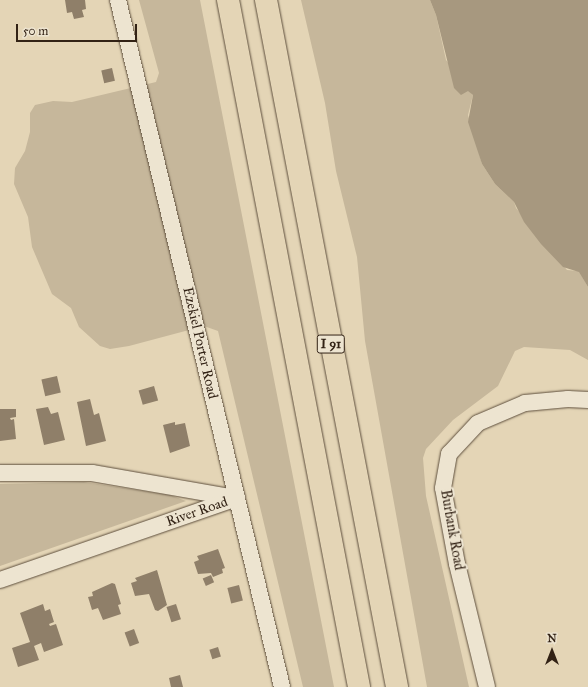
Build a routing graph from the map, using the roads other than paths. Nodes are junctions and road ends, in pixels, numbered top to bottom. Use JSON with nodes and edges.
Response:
{"nodes":[{"id":1,"x":118,"y":0,"type":"edge"},
{"id":2,"x":228,"y":0,"type":"edge"},
{"id":3,"x":266,"y":0,"type":"edge"},
{"id":4,"x":588,"y":400,"type":"edge"},
{"id":5,"x":0,"y":473,"type":"edge"},
{"id":6,"x":237,"y":498,"type":"junction"},
{"id":7,"x":0,"y":580,"type":"edge"},
{"id":8,"x":282,"y":687,"type":"edge"},
{"id":9,"x":359,"y":687,"type":"edge"},
{"id":10,"x":397,"y":687,"type":"edge"},
{"id":11,"x":487,"y":687,"type":"edge"}],
"edges":[{"from":1,"to":6,"type":"street","name":"Ezekiel Porter Road"},
{"from":2,"to":9,"type":"highway","number":"I 91"},
{"from":3,"to":10,"type":"highway","number":"I 91"},
{"from":4,"to":11,"type":"street","name":"Burbank Road"},
{"from":5,"to":6,"type":"street","name":"River Road"},
{"from":6,"to":7,"type":"street","name":"River Road"},
{"from":6,"to":8,"type":"street","name":"Ezekiel Porter Road"}]}
